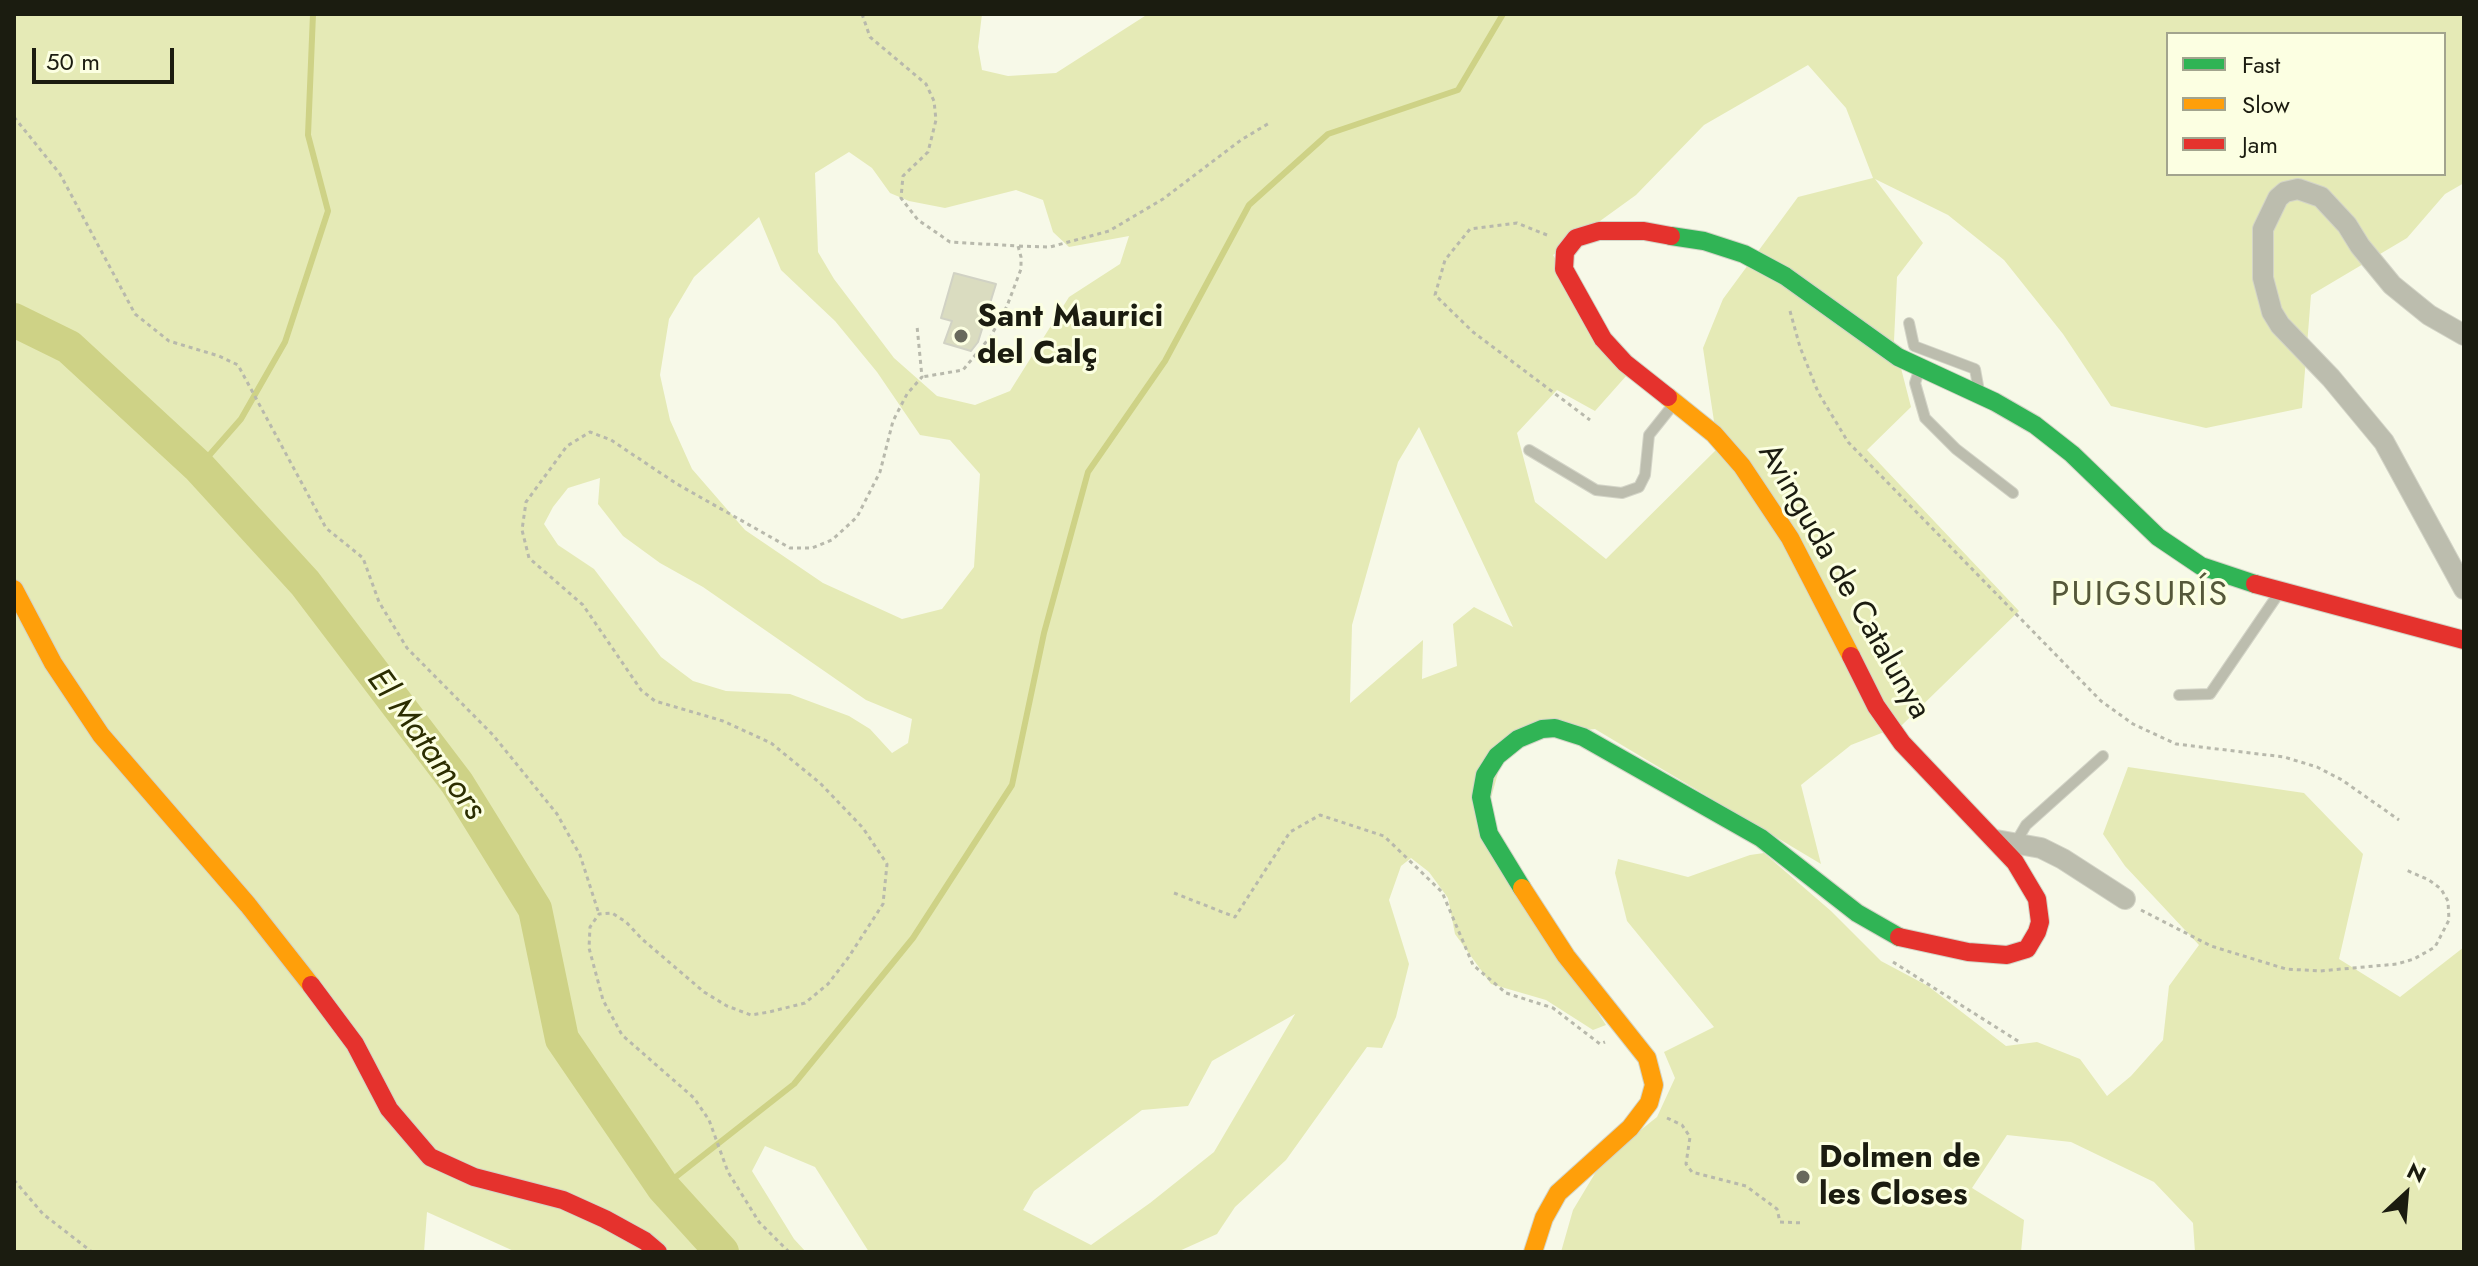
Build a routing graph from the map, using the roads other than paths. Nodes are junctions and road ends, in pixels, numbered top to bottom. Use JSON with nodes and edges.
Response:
{"nodes":[{"id":1,"x":1909,"y":323,"type":"dead end"},
{"id":2,"x":2464,"y":335,"type":"edge"},
{"id":3,"x":1919,"y":369,"type":"junction"},
{"id":4,"x":1979,"y":395,"type":"junction"},
{"id":5,"x":1675,"y":402,"type":"junction"},
{"id":6,"x":1529,"y":450,"type":"dead end"},
{"id":7,"x":2013,"y":493,"type":"dead end"},
{"id":8,"x":14,"y":589,"type":"edge"},
{"id":9,"x":2464,"y":589,"type":"edge"},
{"id":10,"x":2280,"y":591,"type":"junction"},
{"id":11,"x":2464,"y":640,"type":"edge"},
{"id":12,"x":2179,"y":695,"type":"dead end"},
{"id":13,"x":2103,"y":756,"type":"dead end"},
{"id":14,"x":2006,"y":841,"type":"junction"},
{"id":15,"x":2125,"y":899,"type":"road end"},
{"id":16,"x":658,"y":1252,"type":"edge"},
{"id":17,"x":1533,"y":1252,"type":"edge"}],
"edges":[{"from":1,"to":4,"type":"lane"},
{"from":2,"to":9,"type":"street"},
{"from":3,"to":4,"type":"street"},
{"from":3,"to":5,"type":"street","name":"Avinguda de Catalunya"},
{"from":3,"to":7,"type":"lane"},
{"from":4,"to":10,"type":"street"},
{"from":5,"to":6,"type":"lane"},
{"from":5,"to":14,"type":"street","name":"Avinguda de Catalunya"},
{"from":8,"to":16,"type":"street"},
{"from":10,"to":11,"type":"street"},
{"from":10,"to":12,"type":"lane"},
{"from":13,"to":14,"type":"lane"},
{"from":14,"to":15,"type":"street"},
{"from":14,"to":17,"type":"street","name":"Avinguda de Catalunya"}]}
